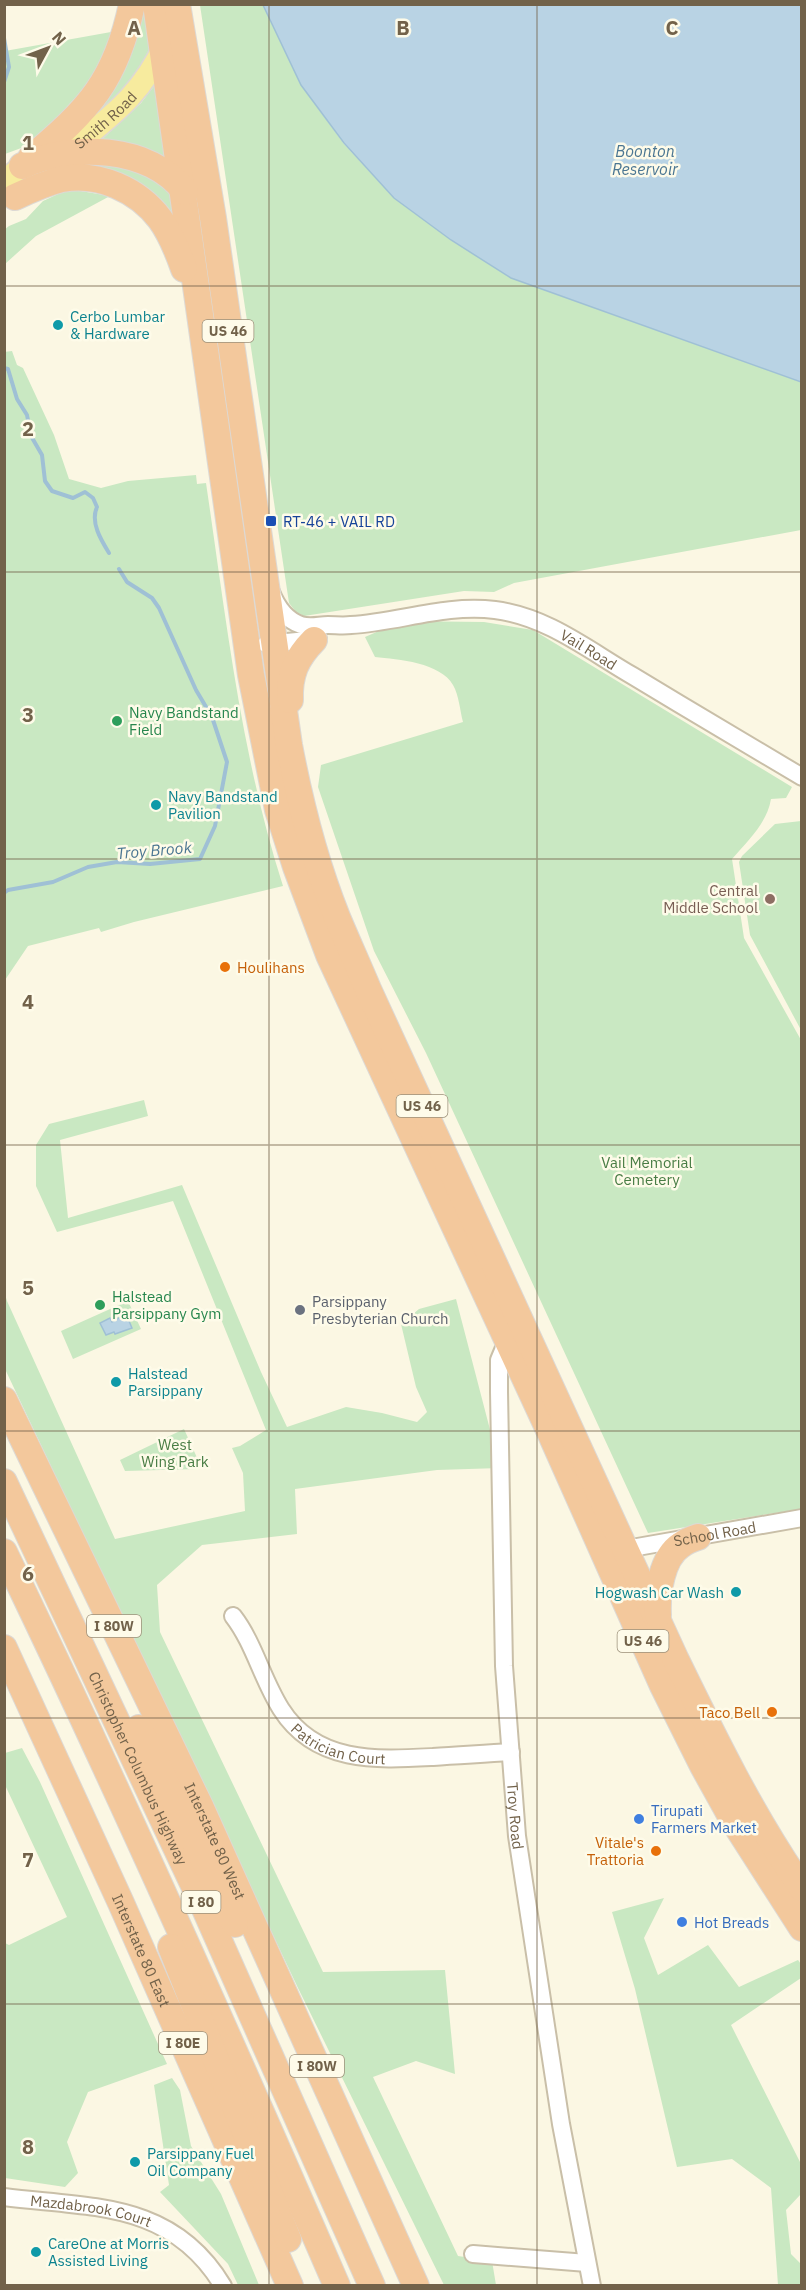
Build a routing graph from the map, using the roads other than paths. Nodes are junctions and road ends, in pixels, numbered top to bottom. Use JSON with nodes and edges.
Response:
{"nodes":[{"id":1,"x":132,"y":4,"type":"edge"},
{"id":2,"x":170,"y":6,"type":"edge"},
{"id":3,"x":162,"y":51,"type":"junction"},
{"id":4,"x":67,"y":153,"type":"junction"},
{"id":5,"x":181,"y":186,"type":"junction"},
{"id":6,"x":10,"y":187,"type":"edge"},
{"id":7,"x":197,"y":303,"type":"junction"},
{"id":8,"x":256,"y":526,"type":"junction"},
{"id":9,"x":263,"y":572,"type":"junction"},
{"id":10,"x":351,"y":625,"type":"junction"},
{"id":11,"x":314,"y":640,"type":"junction"},
{"id":12,"x":247,"y":643,"type":"junction"},
{"id":13,"x":274,"y":645,"type":"junction"},
{"id":14,"x":292,"y":760,"type":"junction"},
{"id":15,"x":801,"y":777,"type":"edge"},
{"id":16,"x":507,"y":1341,"type":"junction"},
{"id":17,"x":4,"y":1400,"type":"edge"},
{"id":18,"x":549,"y":1430,"type":"junction"},
{"id":19,"x":4,"y":1482,"type":"edge"},
{"id":20,"x":801,"y":1518,"type":"edge"},
{"id":21,"x":24,"y":1521,"type":"junction"},
{"id":22,"x":698,"y":1537,"type":"junction"},
{"id":23,"x":626,"y":1549,"type":"junction"},
{"id":24,"x":4,"y":1552,"type":"edge"},
{"id":25,"x":233,"y":1616,"type":"dead end"},
{"id":26,"x":658,"y":1618,"type":"junction"},
{"id":27,"x":4,"y":1648,"type":"edge"},
{"id":28,"x":89,"y":1730,"type":"junction"},
{"id":29,"x":511,"y":1752,"type":"junction"},
{"id":30,"x":801,"y":1888,"type":"edge"},
{"id":31,"x":801,"y":1928,"type":"edge"},
{"id":32,"x":4,"y":2198,"type":"edge"},
{"id":33,"x":473,"y":2254,"type":"dead end"},
{"id":34,"x":587,"y":2264,"type":"junction"},
{"id":35,"x":414,"y":2282,"type":"edge"},
{"id":36,"x":223,"y":2286,"type":"edge"},
{"id":37,"x":290,"y":2286,"type":"edge"},
{"id":38,"x":307,"y":2286,"type":"edge"},
{"id":39,"x":337,"y":2286,"type":"edge"},
{"id":40,"x":372,"y":2286,"type":"edge"},
{"id":41,"x":592,"y":2286,"type":"edge"}],
"edges":[{"from":1,"to":6,"type":"highway"},
{"from":2,"to":3,"type":"highway","number":"US 46"},
{"from":2,"to":8,"type":"highway","number":"US 46"},
{"from":3,"to":4,"type":"main road","name":"Smith Road"},
{"from":3,"to":5,"type":"highway","number":"US 46"},
{"from":4,"to":5,"type":"highway"},
{"from":4,"to":6,"type":"highway"},
{"from":5,"to":7,"type":"highway","number":"US 46"},
{"from":5,"to":8,"type":"highway"},
{"from":6,"to":7,"type":"highway"},
{"from":7,"to":12,"type":"highway","number":"US 46"},
{"from":8,"to":9,"type":"highway","number":"US 46"},
{"from":9,"to":10,"type":"street","name":"Vail Road"},
{"from":9,"to":13,"type":"highway","number":"US 46"},
{"from":10,"to":11,"type":"street","name":"Vail Road"},
{"from":10,"to":15,"type":"street","name":"Vail Road"},
{"from":11,"to":13,"type":"street","name":"Vail Road"},
{"from":11,"to":14,"type":"highway"},
{"from":12,"to":13,"type":"street","name":"Vail Road"},
{"from":12,"to":16,"type":"highway","number":"US 46"},
{"from":13,"to":14,"type":"highway","number":"US 46"},
{"from":14,"to":23,"type":"highway","number":"US 46"},
{"from":16,"to":18,"type":"highway","number":"US 46"},
{"from":16,"to":29,"type":"street","name":"Troy Road"},
{"from":17,"to":35,"type":"highway","name":"Interstate 80 West","number":"I 80W"},
{"from":18,"to":23,"type":"highway"},
{"from":18,"to":31,"type":"highway","number":"US 46"},
{"from":19,"to":21,"type":"highway","name":"Christopher Columbus Highway","number":"I 80"},
{"from":20,"to":22,"type":"street","name":"School Road"},
{"from":21,"to":35,"type":"highway"},
{"from":21,"to":40,"type":"highway","name":"Christopher Columbus Highway","number":"I 80"},
{"from":22,"to":23,"type":"street","name":"School Road"},
{"from":22,"to":26,"type":"highway"},
{"from":23,"to":26,"type":"highway","number":"US 46"},
{"from":24,"to":28,"type":"highway","name":"Christopher Columbus Highway","number":"I 80"},
{"from":25,"to":29,"type":"street","name":"Patrician Court"},
{"from":26,"to":30,"type":"highway","number":"US 46"},
{"from":27,"to":37,"type":"highway","name":"Interstate 80 East","number":"I 80E"},
{"from":28,"to":38,"type":"highway"},
{"from":28,"to":39,"type":"highway","name":"Christopher Columbus Highway","number":"I 80"},
{"from":29,"to":34,"type":"street","name":"Troy Road"},
{"from":32,"to":36,"type":"street","name":"Mazdabrook Court"},
{"from":33,"to":34,"type":"street"},
{"from":34,"to":41,"type":"street","name":"Troy Road"}]}
